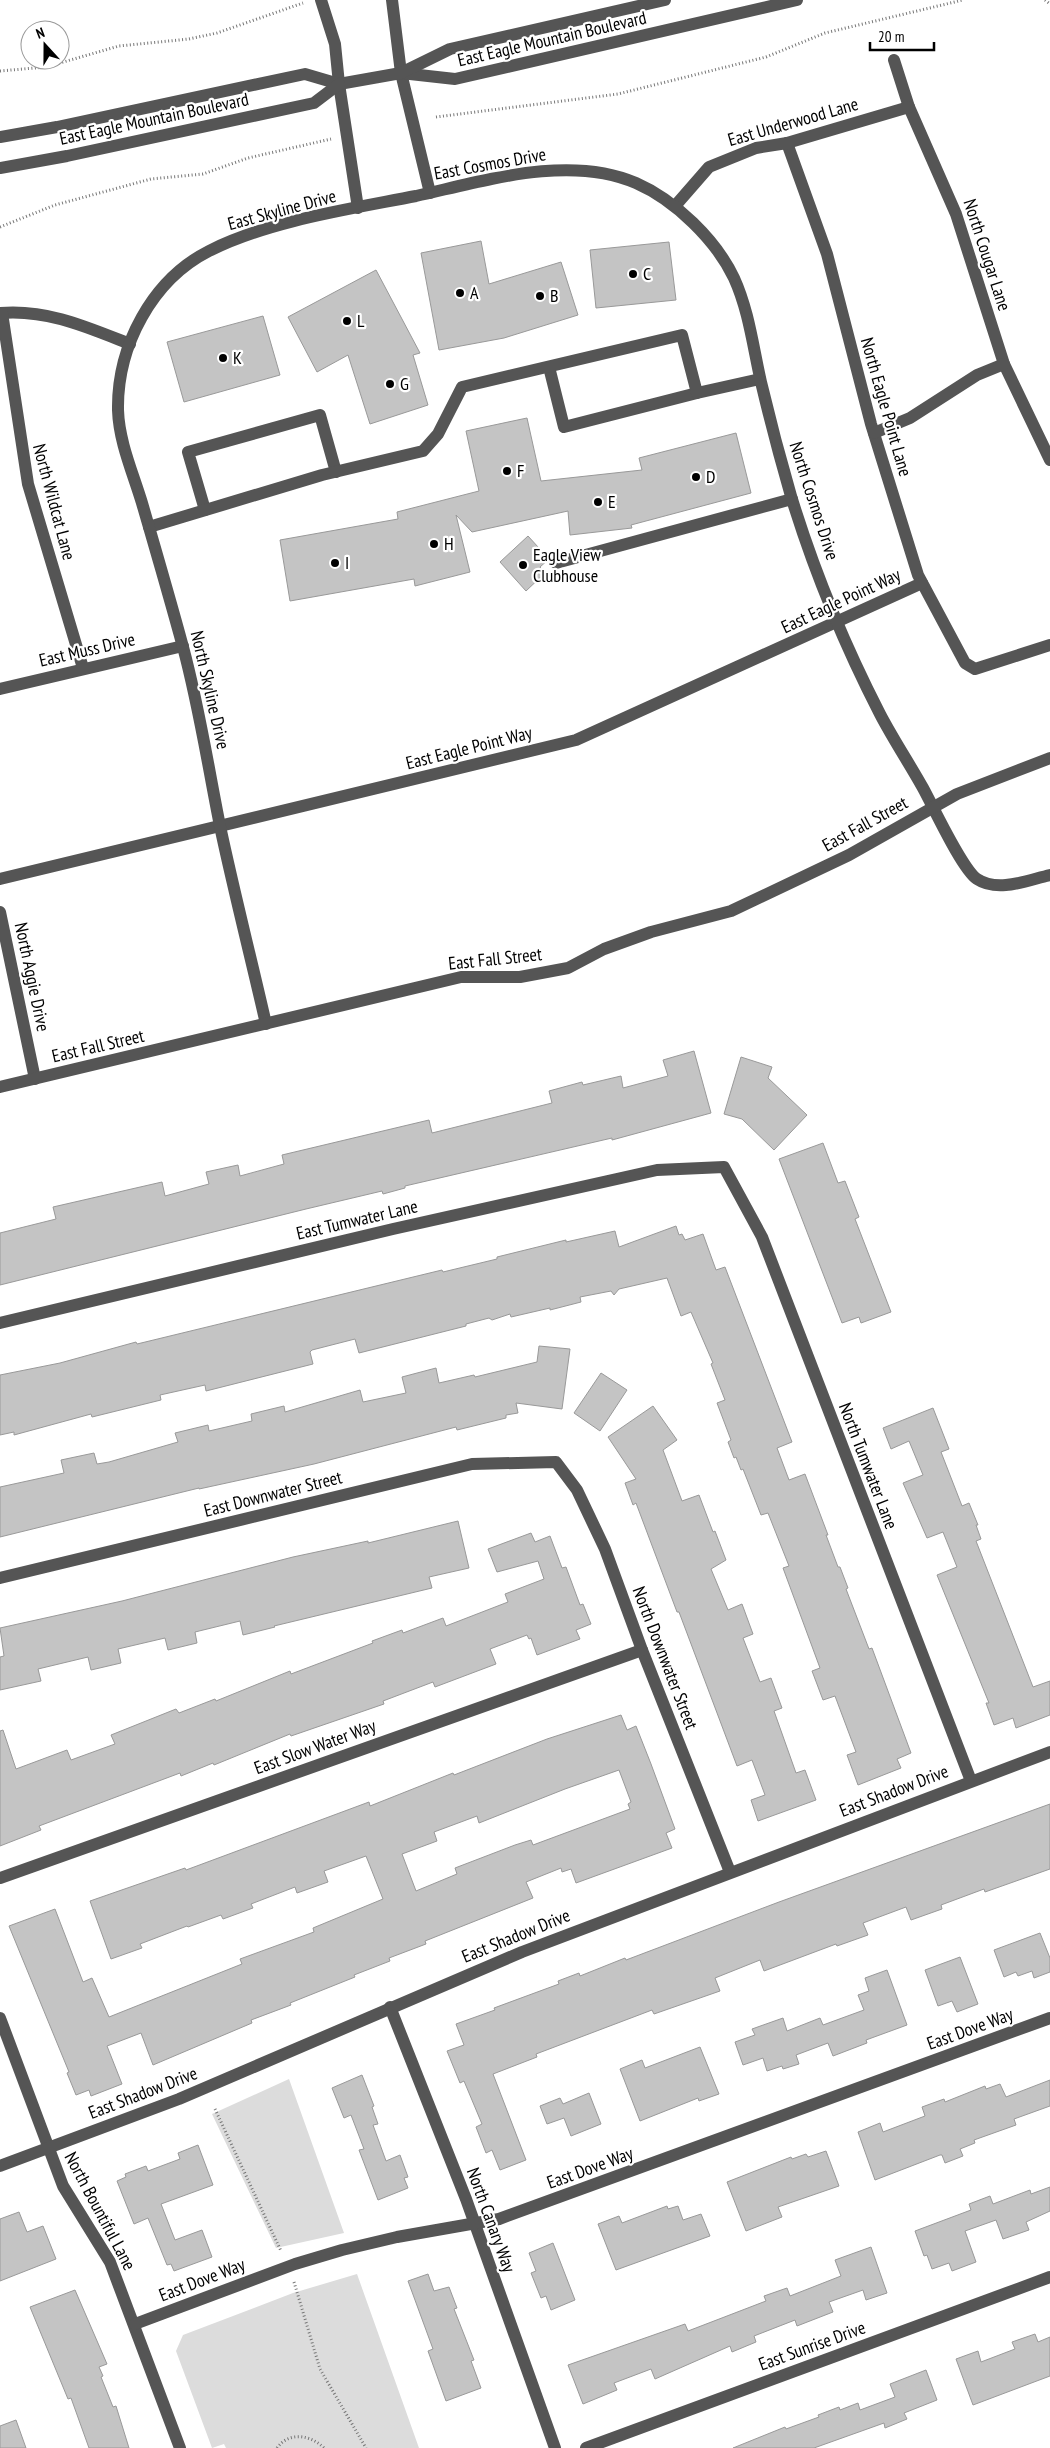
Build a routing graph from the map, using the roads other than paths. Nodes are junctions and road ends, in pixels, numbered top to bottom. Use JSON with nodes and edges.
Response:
{"nodes":[{"id":1,"x":321,"y":0,"type":"edge"},
{"id":2,"x":392,"y":0,"type":"edge"},
{"id":3,"x":665,"y":0,"type":"edge"},
{"id":4,"x":798,"y":0,"type":"edge"},
{"id":5,"x":894,"y":60,"type":"dead end"},
{"id":6,"x":401,"y":73,"type":"junction"},
{"id":7,"x":339,"y":84,"type":"junction"},
{"id":8,"x":909,"y":106,"type":"junction"},
{"id":9,"x":0,"y":137,"type":"edge"},
{"id":10,"x":787,"y":143,"type":"junction"},
{"id":11,"x":0,"y":168,"type":"edge"},
{"id":12,"x":430,"y":193,"type":"junction"},
{"id":13,"x":393,"y":200,"type":"joint"},
{"id":14,"x":675,"y":206,"type":"junction"},
{"id":15,"x":358,"y":208,"type":"junction"},
{"id":16,"x":1,"y":313,"type":"edge"},
{"id":17,"x":130,"y":344,"type":"junction"},
{"id":18,"x":1004,"y":364,"type":"junction"},
{"id":19,"x":123,"y":365,"type":"joint"},
{"id":20,"x":549,"y":367,"type":"junction"},
{"id":21,"x":760,"y":379,"type":"junction"},
{"id":22,"x":696,"y":393,"type":"junction"},
{"id":23,"x":874,"y":433,"type":"junction"},
{"id":24,"x":1050,"y":460,"type":"edge"},
{"id":25,"x":336,"y":472,"type":"junction"},
{"id":26,"x":792,"y":500,"type":"junction"},
{"id":27,"x":204,"y":510,"type":"junction"},
{"id":28,"x":149,"y":527,"type":"junction"},
{"id":29,"x":556,"y":563,"type":"dead end"},
{"id":30,"x":922,"y":583,"type":"junction"},
{"id":31,"x":837,"y":623,"type":"junction"},
{"id":32,"x":183,"y":646,"type":"junction"},
{"id":33,"x":1050,"y":646,"type":"edge"},
{"id":34,"x":83,"y":668,"type":"junction"},
{"id":35,"x":0,"y":689,"type":"edge"},
{"id":36,"x":1050,"y":758,"type":"edge"},
{"id":37,"x":933,"y":806,"type":"junction"},
{"id":38,"x":220,"y":826,"type":"junction"},
{"id":39,"x":1050,"y":875,"type":"edge"},
{"id":40,"x":0,"y":879,"type":"edge"},
{"id":41,"x":0,"y":912,"type":"edge"},
{"id":42,"x":266,"y":1024,"type":"junction"},
{"id":43,"x":35,"y":1079,"type":"junction"},
{"id":44,"x":0,"y":1088,"type":"edge"},
{"id":45,"x":724,"y":1167,"type":"joint"},
{"id":46,"x":0,"y":1323,"type":"edge"},
{"id":47,"x":556,"y":1462,"type":"joint"},
{"id":48,"x":0,"y":1578,"type":"edge"},
{"id":49,"x":642,"y":1650,"type":"junction"},
{"id":50,"x":1050,"y":1752,"type":"edge"},
{"id":51,"x":971,"y":1781,"type":"junction"},
{"id":52,"x":730,"y":1872,"type":"junction"},
{"id":53,"x":0,"y":1878,"type":"edge"},
{"id":54,"x":390,"y":2007,"type":"junction"},
{"id":55,"x":0,"y":2018,"type":"edge"},
{"id":56,"x":1050,"y":2018,"type":"edge"},
{"id":57,"x":48,"y":2148,"type":"junction"},
{"id":58,"x":0,"y":2166,"type":"edge"},
{"id":59,"x":475,"y":2225,"type":"junction"},
{"id":60,"x":1050,"y":2277,"type":"edge"},
{"id":61,"x":135,"y":2324,"type":"junction"},
{"id":62,"x":180,"y":2448,"type":"edge"},
{"id":63,"x":555,"y":2448,"type":"edge"},
{"id":64,"x":586,"y":2448,"type":"edge"}],
"edges":[{"from":1,"to":7,"type":"street"},
{"from":2,"to":6,"type":"street"},
{"from":3,"to":6,"type":"street","name":"East Eagle Mountain Boulevard"},
{"from":4,"to":6,"type":"street","name":"East Eagle Mountain Boulevard"},
{"from":5,"to":8,"type":"street","name":"North Cougar Lane"},
{"from":6,"to":7,"type":"street","name":"East Eagle Mountain Boulevard"},
{"from":6,"to":12,"type":"street"},
{"from":7,"to":9,"type":"street","name":"East Eagle Mountain Boulevard"},
{"from":7,"to":11,"type":"street","name":"East Eagle Mountain Boulevard"},
{"from":7,"to":15,"type":"street"},
{"from":8,"to":10,"type":"street","name":"East Underwood Lane"},
{"from":8,"to":18,"type":"street","name":"North Cougar Lane"},
{"from":10,"to":14,"type":"street","name":"East Underwood Lane"},
{"from":10,"to":23,"type":"street","name":"North Eagle Point Lane"},
{"from":12,"to":13,"type":"street","name":"East Cosmos Drive"},
{"from":12,"to":14,"type":"street","name":"East Cosmos Drive"},
{"from":13,"to":15,"type":"street","name":"East Skyline Drive"},
{"from":14,"to":21,"type":"street","name":"North Cosmos Drive"},
{"from":15,"to":17,"type":"street","name":"East Skyline Drive"},
{"from":16,"to":17,"type":"street"},
{"from":16,"to":34,"type":"street","name":"North Wildcat Lane"},
{"from":17,"to":19,"type":"street","name":"East Skyline Drive"},
{"from":18,"to":23,"type":"street"},
{"from":18,"to":24,"type":"street","name":"North Cougar Lane"},
{"from":19,"to":28,"type":"street","name":"North Skyline Drive"},
{"from":20,"to":22,"type":"street"},
{"from":20,"to":22,"type":"street"},
{"from":20,"to":25,"type":"street"},
{"from":21,"to":22,"type":"street"},
{"from":21,"to":26,"type":"street","name":"North Cosmos Drive"},
{"from":23,"to":30,"type":"street","name":"North Eagle Point Lane"},
{"from":25,"to":27,"type":"street"},
{"from":25,"to":27,"type":"street"},
{"from":26,"to":29,"type":"street"},
{"from":26,"to":31,"type":"street","name":"North Cosmos Drive"},
{"from":27,"to":28,"type":"street"},
{"from":28,"to":32,"type":"street","name":"North Skyline Drive"},
{"from":30,"to":31,"type":"street","name":"East Eagle Point Way"},
{"from":30,"to":33,"type":"street","name":"North Eagle Point Lane"},
{"from":31,"to":37,"type":"street","name":"North Cosmos Drive"},
{"from":31,"to":38,"type":"street","name":"East Eagle Point Way"},
{"from":32,"to":34,"type":"street","name":"East Muss Drive"},
{"from":32,"to":38,"type":"street","name":"North Skyline Drive"},
{"from":34,"to":35,"type":"street","name":"East Muss Drive"},
{"from":36,"to":37,"type":"street","name":"East Fall Street"},
{"from":37,"to":39,"type":"street","name":"North Cosmos Drive"},
{"from":37,"to":42,"type":"street","name":"East Fall Street"},
{"from":38,"to":40,"type":"street","name":"East Eagle Point Way"},
{"from":38,"to":42,"type":"street","name":"North Skyline Drive"},
{"from":41,"to":43,"type":"street","name":"North Aggie Drive"},
{"from":42,"to":43,"type":"street","name":"East Fall Street"},
{"from":43,"to":44,"type":"street","name":"East Fall Street"},
{"from":45,"to":46,"type":"street","name":"East Tumwater Lane"},
{"from":45,"to":51,"type":"street","name":"North Tumwater Lane"},
{"from":47,"to":48,"type":"street","name":"East Downwater Street"},
{"from":47,"to":49,"type":"street","name":"North Downwater Street"},
{"from":49,"to":52,"type":"street","name":"North Downwater Street"},
{"from":49,"to":53,"type":"street","name":"East Slow Water Way"},
{"from":50,"to":51,"type":"street","name":"East Shadow Drive"},
{"from":51,"to":52,"type":"street","name":"East Shadow Drive"},
{"from":52,"to":54,"type":"street","name":"East Shadow Drive"},
{"from":54,"to":57,"type":"street","name":"East Shadow Drive"},
{"from":54,"to":59,"type":"street","name":"North Canary Way"},
{"from":55,"to":57,"type":"street","name":"North Bountiful Lane"},
{"from":56,"to":59,"type":"street","name":"East Dove Way"},
{"from":57,"to":58,"type":"street","name":"East Shadow Drive"},
{"from":57,"to":61,"type":"street","name":"North Bountiful Lane"},
{"from":59,"to":61,"type":"street","name":"East Dove Way"},
{"from":59,"to":63,"type":"street","name":"North Canary Way"},
{"from":60,"to":64,"type":"street","name":"East Sunrise Drive"},
{"from":61,"to":62,"type":"street","name":"North Bountiful Lane"}]}
